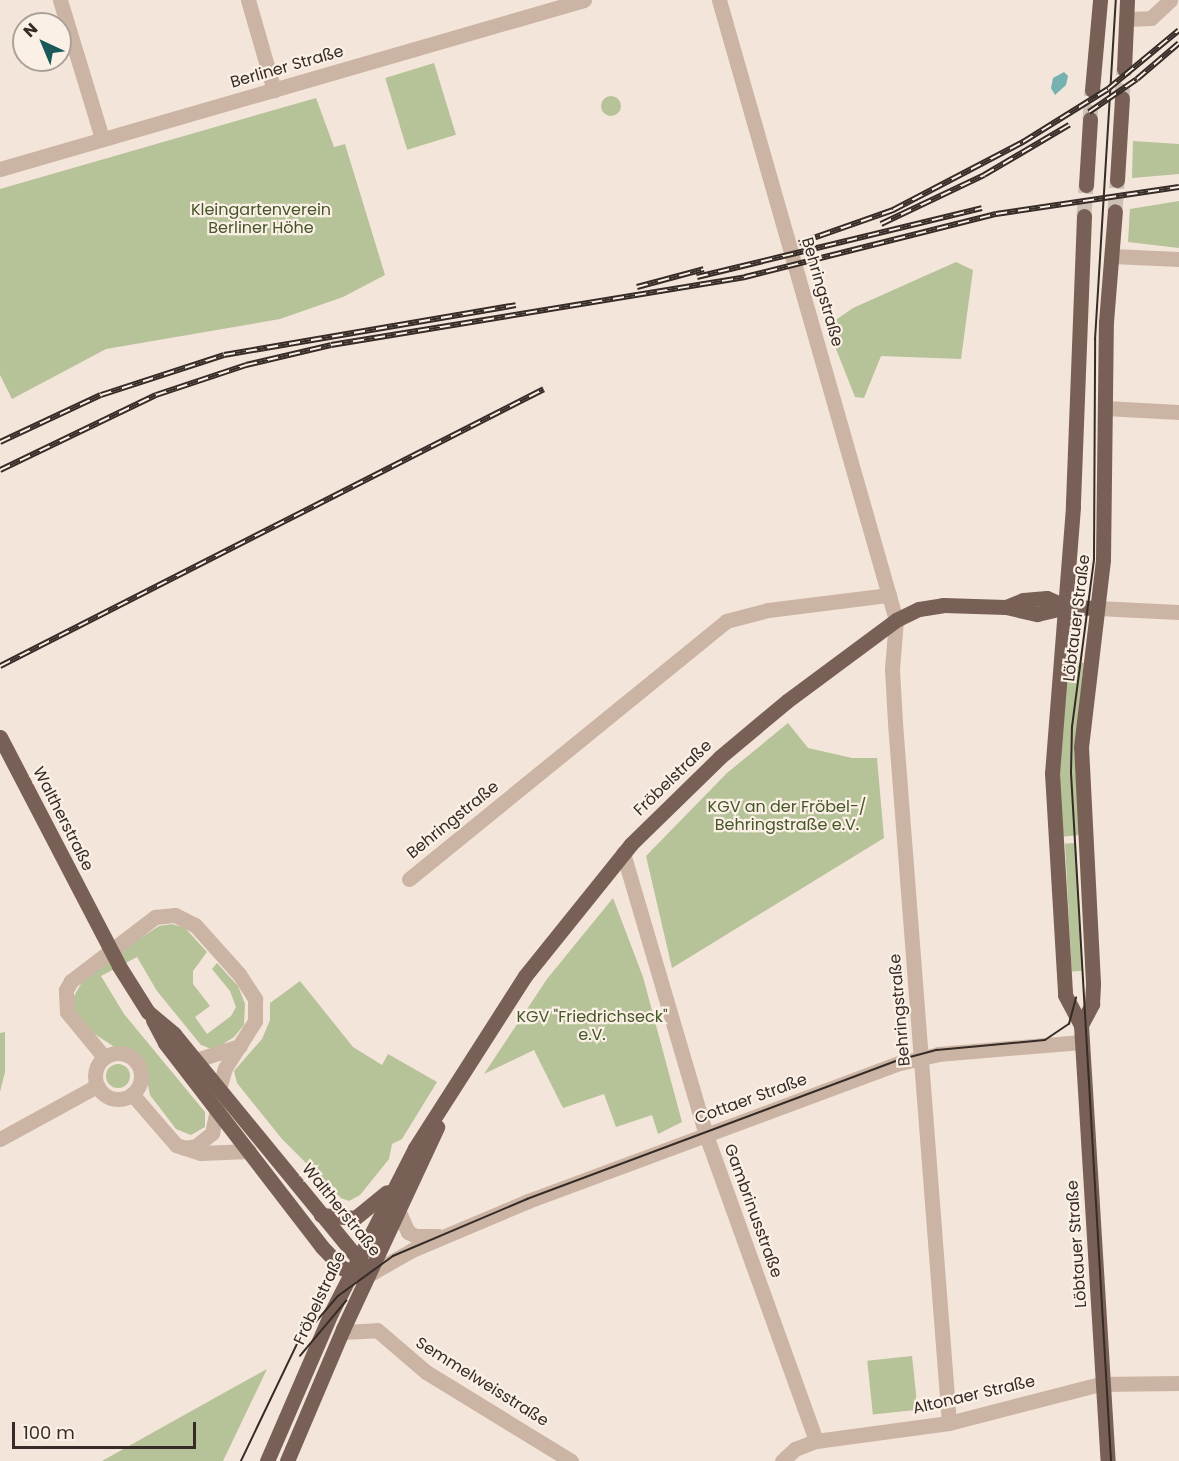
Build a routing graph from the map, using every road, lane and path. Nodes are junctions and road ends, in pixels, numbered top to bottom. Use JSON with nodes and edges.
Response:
{"nodes":[{"id":1,"x":60,"y":0,"type":"edge"},
{"id":2,"x":248,"y":0,"type":"edge"},
{"id":3,"x":584,"y":0,"type":"edge"},
{"id":4,"x":719,"y":0,"type":"edge"},
{"id":5,"x":1100,"y":0,"type":"edge"},
{"id":6,"x":1127,"y":0,"type":"edge"},
{"id":7,"x":1170,"y":0,"type":"edge"},
{"id":8,"x":1126,"y":19,"type":"junction"},
{"id":9,"x":1124,"y":69,"type":"tunnel mouth"},
{"id":10,"x":274,"y":90,"type":"junction"},
{"id":11,"x":1092,"y":90,"type":"tunnel mouth"},
{"id":12,"x":1122,"y":98,"type":"tunnel mouth"},
{"id":13,"x":1090,"y":119,"type":"tunnel mouth"},
{"id":14,"x":102,"y":138,"type":"junction"},
{"id":15,"x":0,"y":169,"type":"edge"},
{"id":16,"x":1117,"y":180,"type":"tunnel mouth"},
{"id":17,"x":1086,"y":185,"type":"tunnel mouth"},
{"id":18,"x":1115,"y":211,"type":"tunnel mouth"},
{"id":19,"x":1084,"y":216,"type":"tunnel mouth"},
{"id":20,"x":1112,"y":256,"type":"junction"},
{"id":21,"x":1179,"y":259,"type":"edge"},
{"id":22,"x":1104,"y":408,"type":"junction"},
{"id":23,"x":1179,"y":412,"type":"edge"},
{"id":24,"x":889,"y":595,"type":"junction"},
{"id":25,"x":1067,"y":607,"type":"junction"},
{"id":26,"x":1097,"y":608,"type":"junction"},
{"id":27,"x":1179,"y":612,"type":"edge"},
{"id":28,"x":896,"y":620,"type":"junction"},
{"id":29,"x":0,"y":737,"type":"edge"},
{"id":30,"x":623,"y":853,"type":"junction"},
{"id":31,"x":408,"y":879,"type":"dead end"},
{"id":32,"x":148,"y":1012,"type":"junction"},
{"id":33,"x":1081,"y":1025,"type":"junction"},
{"id":34,"x":1082,"y":1042,"type":"junction"},
{"id":35,"x":240,"y":1046,"type":"junction"},
{"id":36,"x":923,"y":1056,"type":"junction"},
{"id":37,"x":104,"y":1057,"type":"junction"},
{"id":38,"x":196,"y":1060,"type":"junction"},
{"id":39,"x":97,"y":1086,"type":"junction"},
{"id":40,"x":219,"y":1089,"type":"junction"},
{"id":41,"x":451,"y":1093,"type":"junction"},
{"id":42,"x":132,"y":1094,"type":"junction"},
{"id":43,"x":217,"y":1110,"type":"junction"},
{"id":44,"x":706,"y":1134,"type":"junction"},
{"id":45,"x":0,"y":1139,"type":"edge"},
{"id":46,"x":185,"y":1148,"type":"junction"},
{"id":47,"x":249,"y":1151,"type":"junction"},
{"id":48,"x":399,"y":1180,"type":"junction"},
{"id":49,"x":399,"y":1212,"type":"junction"},
{"id":50,"x":321,"y":1215,"type":"junction"},
{"id":51,"x":444,"y":1236,"type":"junction"},
{"id":52,"x":354,"y":1266,"type":"junction"},
{"id":53,"x":370,"y":1274,"type":"junction"},
{"id":54,"x":342,"y":1332,"type":"junction"},
{"id":55,"x":1179,"y":1383,"type":"edge"},
{"id":56,"x":1103,"y":1384,"type":"junction"},
{"id":57,"x":949,"y":1423,"type":"junction"},
{"id":58,"x":816,"y":1441,"type":"junction"},
{"id":59,"x":267,"y":1461,"type":"edge"},
{"id":60,"x":287,"y":1461,"type":"edge"},
{"id":61,"x":571,"y":1461,"type":"edge"},
{"id":62,"x":783,"y":1461,"type":"edge"},
{"id":63,"x":1108,"y":1461,"type":"edge"}],
"edges":[{"from":1,"to":14,"type":"street"},
{"from":2,"to":10,"type":"street"},
{"from":3,"to":10,"type":"street","name":"Berliner Straße"},
{"from":4,"to":24,"type":"street","name":"Behringstraße"},
{"from":5,"to":11,"type":"main road"},
{"from":6,"to":8,"type":"main road"},
{"from":7,"to":8,"type":"street"},
{"from":8,"to":9,"type":"main road"},
{"from":10,"to":14,"type":"street","name":"Berliner Straße"},
{"from":12,"to":16,"type":"main road"},
{"from":13,"to":17,"type":"main road"},
{"from":14,"to":15,"type":"street","name":"Berliner Straße"},
{"from":18,"to":20,"type":"main road","name":"Löbtauer Straße"},
{"from":19,"to":25,"type":"main road","name":"Löbtauer Straße"},
{"from":20,"to":21,"type":"street"},
{"from":20,"to":22,"type":"main road","name":"Löbtauer Straße"},
{"from":22,"to":23,"type":"street"},
{"from":22,"to":26,"type":"main road","name":"Löbtauer Straße"},
{"from":24,"to":28,"type":"street","name":"Behringstraße"},
{"from":24,"to":31,"type":"street","name":"Behringstraße"},
{"from":25,"to":26,"type":"main road","name":"Fröbelstraße"},
{"from":25,"to":28,"type":"main road","name":"Fröbelstraße"},
{"from":25,"to":33,"type":"main road","name":"Löbtauer Straße"},
{"from":26,"to":27,"type":"street","name":"Fröbelstraße"},
{"from":26,"to":33,"type":"main road","name":"Löbtauer Straße"},
{"from":28,"to":30,"type":"main road","name":"Fröbelstraße"},
{"from":28,"to":36,"type":"street","name":"Behringstraße"},
{"from":29,"to":32,"type":"main road","name":"Waltherstraße","bridge":true},
{"from":30,"to":41,"type":"main road","name":"Fröbelstraße"},
{"from":30,"to":44,"type":"street","name":"Gambrinusstraße"},
{"from":32,"to":38,"type":"main road","name":"Waltherstraße"},
{"from":32,"to":43,"type":"main road","name":"Waltherstraße"},
{"from":33,"to":34,"type":"main road","name":"Löbtauer Straße"},
{"from":34,"to":36,"type":"street","name":"Cottaer Straße"},
{"from":34,"to":56,"type":"main road","name":"Löbtauer Straße"},
{"from":35,"to":37,"type":"street"},
{"from":35,"to":38,"type":"street"},
{"from":35,"to":40,"type":"street"},
{"from":36,"to":44,"type":"street","name":"Cottaer Straße"},
{"from":36,"to":57,"type":"street","name":"Behringstraße"},
{"from":37,"to":39,"type":"street"},
{"from":37,"to":42,"type":"street"},
{"from":38,"to":40,"type":"main road","name":"Waltherstraße"},
{"from":39,"to":42,"type":"street"},
{"from":39,"to":45,"type":"street"},
{"from":40,"to":50,"type":"main road","name":"Waltherstraße"},
{"from":41,"to":48,"type":"main road","name":"Fröbelstraße"},
{"from":41,"to":49,"type":"main road","name":"Fröbelstraße"},
{"from":42,"to":46,"type":"street"},
{"from":43,"to":46,"type":"street"},
{"from":43,"to":47,"type":"main road","name":"Waltherstraße"},
{"from":44,"to":51,"type":"street","name":"Cottaer Straße"},
{"from":44,"to":58,"type":"street","name":"Gambrinusstraße"},
{"from":46,"to":47,"type":"street"},
{"from":47,"to":52,"type":"main road","name":"Waltherstraße"},
{"from":48,"to":50,"type":"main road"},
{"from":48,"to":52,"type":"main road","name":"Fröbelstraße"},
{"from":49,"to":51,"type":"street","name":"Cottaer Straße"},
{"from":49,"to":53,"type":"main road","name":"Fröbelstraße"},
{"from":50,"to":52,"type":"main road","name":"Waltherstraße"},
{"from":51,"to":53,"type":"street","name":"Cottaer Straße"},
{"from":52,"to":53,"type":"main road","name":"Waltherstraße"},
{"from":52,"to":59,"type":"main road","name":"Fröbelstraße"},
{"from":53,"to":54,"type":"main road","name":"Fröbelstraße"},
{"from":54,"to":60,"type":"main road","name":"Fröbelstraße"},
{"from":54,"to":61,"type":"street","name":"Semmelweisstraße"},
{"from":55,"to":56,"type":"street","name":"Altonaer Straße"},
{"from":56,"to":57,"type":"street","name":"Altonaer Straße"},
{"from":56,"to":63,"type":"main road","name":"Löbtauer Straße"},
{"from":57,"to":58,"type":"street","name":"Altonaer Straße"},
{"from":58,"to":62,"type":"street","name":"Altonaer Straße"}]}
